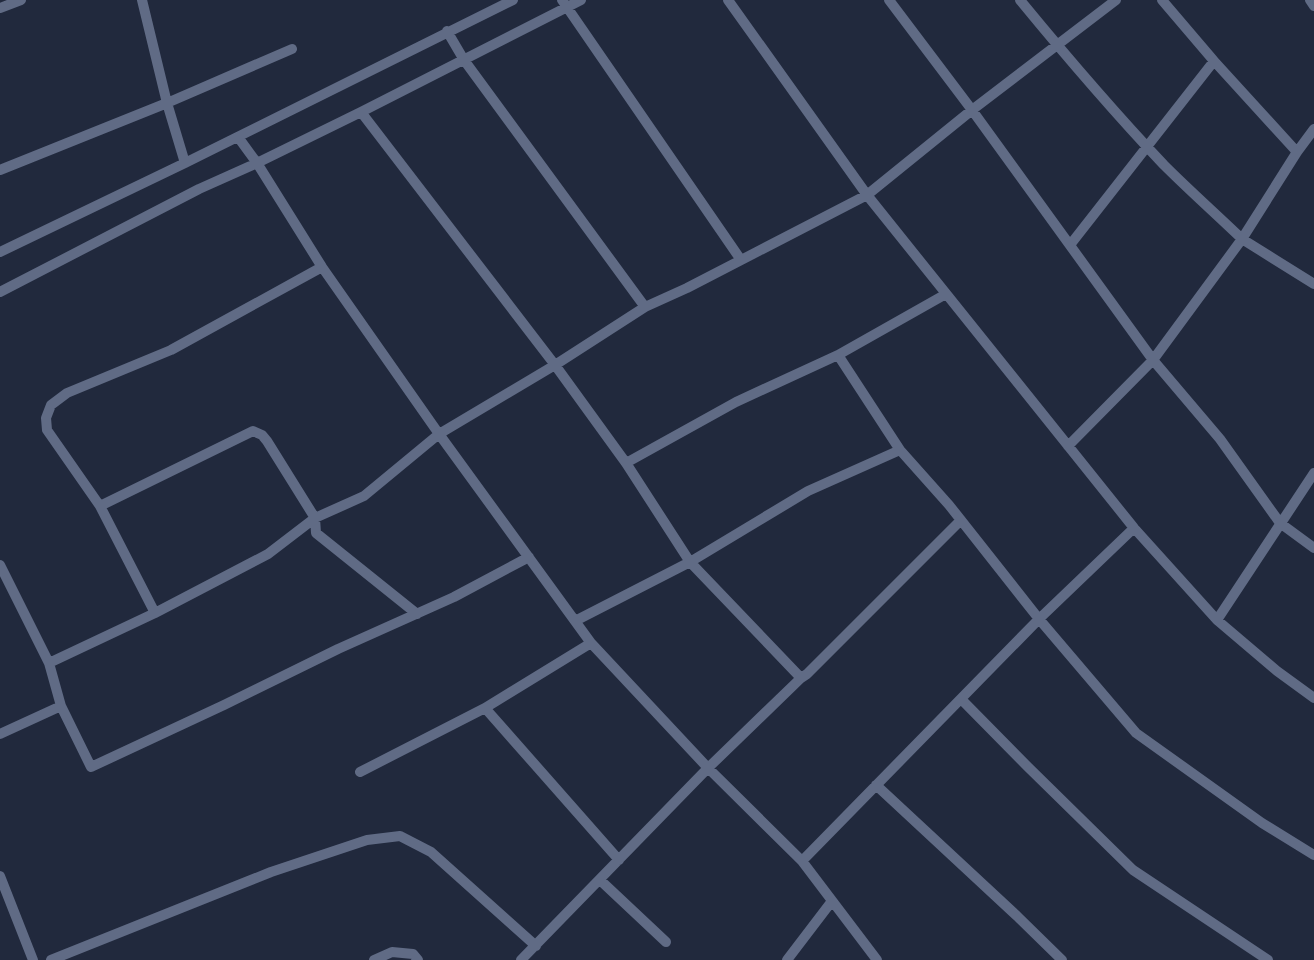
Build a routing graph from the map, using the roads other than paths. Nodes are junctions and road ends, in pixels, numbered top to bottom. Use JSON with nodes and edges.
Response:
{"nodes":[{"id":1,"x":21,"y":0,"type":"edge"},
{"id":2,"x":142,"y":0,"type":"edge"},
{"id":3,"x":513,"y":0,"type":"edge"},
{"id":4,"x":581,"y":0,"type":"edge"},
{"id":5,"x":728,"y":0,"type":"edge"},
{"id":6,"x":889,"y":0,"type":"edge"},
{"id":7,"x":1020,"y":0,"type":"edge"},
{"id":8,"x":1116,"y":0,"type":"edge"},
{"id":9,"x":1162,"y":0,"type":"edge"},
{"id":10,"x":1310,"y":0,"type":"edge"},
{"id":11,"x":564,"y":4,"type":"edge"},
{"id":12,"x":1314,"y":6,"type":"edge"},
{"id":13,"x":0,"y":8,"type":"edge"},
{"id":14,"x":447,"y":31,"type":"junction"},
{"id":15,"x":1058,"y":46,"type":"junction"},
{"id":16,"x":292,"y":49,"type":"dead end"},
{"id":17,"x":464,"y":60,"type":"junction"},
{"id":18,"x":1214,"y":61,"type":"junction"},
{"id":19,"x":167,"y":103,"type":"junction"},
{"id":20,"x":972,"y":110,"type":"junction"},
{"id":21,"x":361,"y":112,"type":"junction"},
{"id":22,"x":1314,"y":129,"type":"edge"},
{"id":23,"x":238,"y":137,"type":"junction"},
{"id":24,"x":1146,"y":146,"type":"junction"},
{"id":25,"x":1297,"y":152,"type":"junction"},
{"id":26,"x":186,"y":163,"type":"junction"},
{"id":27,"x":257,"y":163,"type":"junction"},
{"id":28,"x":0,"y":170,"type":"edge"},
{"id":29,"x":866,"y":195,"type":"junction"},
{"id":30,"x":1242,"y":238,"type":"junction"},
{"id":31,"x":1070,"y":245,"type":"junction"},
{"id":32,"x":0,"y":252,"type":"edge"},
{"id":33,"x":741,"y":260,"type":"junction"},
{"id":34,"x":322,"y":267,"type":"junction"},
{"id":35,"x":1314,"y":284,"type":"edge"},
{"id":36,"x":0,"y":292,"type":"edge"},
{"id":37,"x":946,"y":294,"type":"junction"},
{"id":38,"x":645,"y":308,"type":"junction"},
{"id":39,"x":838,"y":355,"type":"junction"},
{"id":40,"x":1153,"y":360,"type":"junction"},
{"id":41,"x":555,"y":365,"type":"junction"},
{"id":42,"x":440,"y":434,"type":"junction"},
{"id":43,"x":1068,"y":446,"type":"junction"},
{"id":44,"x":900,"y":450,"type":"junction"},
{"id":45,"x":626,"y":463,"type":"junction"},
{"id":46,"x":1314,"y":473,"type":"edge"},
{"id":47,"x":100,"y":506,"type":"junction"},
{"id":48,"x":315,"y":518,"type":"junction"},
{"id":49,"x":961,"y":520,"type":"junction"},
{"id":50,"x":1280,"y":523,"type":"junction"},
{"id":51,"x":1134,"y":528,"type":"junction"},
{"id":52,"x":1314,"y":548,"type":"edge"},
{"id":53,"x":529,"y":557,"type":"junction"},
{"id":54,"x":690,"y":562,"type":"junction"},
{"id":55,"x":0,"y":565,"type":"edge"},
{"id":56,"x":155,"y":613,"type":"junction"},
{"id":57,"x":417,"y":614,"type":"junction"},
{"id":58,"x":1039,"y":619,"type":"junction"},
{"id":59,"x":1218,"y":620,"type":"junction"},
{"id":60,"x":575,"y":621,"type":"junction"},
{"id":61,"x":591,"y":643,"type":"junction"},
{"id":62,"x":49,"y":663,"type":"junction"},
{"id":63,"x":801,"y":678,"type":"junction"},
{"id":64,"x":1314,"y":698,"type":"edge"},
{"id":65,"x":961,"y":699,"type":"junction"},
{"id":66,"x":61,"y":706,"type":"junction"},
{"id":67,"x":486,"y":708,"type":"junction"},
{"id":68,"x":0,"y":734,"type":"edge"},
{"id":69,"x":708,"y":768,"type":"junction"},
{"id":70,"x":360,"y":772,"type":"dead end"},
{"id":71,"x":876,"y":785,"type":"junction"},
{"id":72,"x":1314,"y":855,"type":"edge"},
{"id":73,"x":619,"y":860,"type":"junction"},
{"id":74,"x":802,"y":861,"type":"junction"},
{"id":75,"x":0,"y":879,"type":"edge"},
{"id":76,"x":600,"y":880,"type":"junction"},
{"id":77,"x":832,"y":901,"type":"junction"},
{"id":78,"x":666,"y":942,"type":"dead end"},
{"id":79,"x":536,"y":946,"type":"junction"},
{"id":80,"x":33,"y":960,"type":"edge"},
{"id":81,"x":51,"y":960,"type":"edge"},
{"id":82,"x":374,"y":960,"type":"edge"},
{"id":83,"x":418,"y":960,"type":"edge"},
{"id":84,"x":521,"y":960,"type":"edge"},
{"id":85,"x":787,"y":960,"type":"edge"},
{"id":86,"x":877,"y":960,"type":"edge"},
{"id":87,"x":1062,"y":960,"type":"edge"},
{"id":88,"x":1268,"y":960,"type":"edge"}],
"edges":[{"from":1,"to":13,"type":"street"},
{"from":2,"to":19,"type":"street"},
{"from":3,"to":14,"type":"street"},
{"from":4,"to":11,"type":"street"},
{"from":5,"to":29,"type":"street"},
{"from":6,"to":20,"type":"street"},
{"from":7,"to":15,"type":"street"},
{"from":8,"to":15,"type":"street"},
{"from":9,"to":18,"type":"street"},
{"from":10,"to":12,"type":"street"},
{"from":11,"to":17,"type":"street"},
{"from":11,"to":33,"type":"street"},
{"from":14,"to":17,"type":"street"},
{"from":14,"to":23,"type":"street"},
{"from":15,"to":20,"type":"street"},
{"from":15,"to":24,"type":"street"},
{"from":16,"to":19,"type":"street"},
{"from":17,"to":21,"type":"street"},
{"from":17,"to":38,"type":"street"},
{"from":18,"to":24,"type":"street"},
{"from":18,"to":25,"type":"street"},
{"from":19,"to":26,"type":"street"},
{"from":19,"to":28,"type":"street"},
{"from":20,"to":29,"type":"street"},
{"from":20,"to":31,"type":"street"},
{"from":21,"to":27,"type":"street"},
{"from":21,"to":41,"type":"street"},
{"from":22,"to":25,"type":"street"},
{"from":23,"to":26,"type":"street"},
{"from":23,"to":27,"type":"street"},
{"from":24,"to":30,"type":"street"},
{"from":24,"to":31,"type":"street"},
{"from":25,"to":30,"type":"street"},
{"from":26,"to":32,"type":"street"},
{"from":27,"to":34,"type":"street"},
{"from":27,"to":36,"type":"street"},
{"from":29,"to":33,"type":"street"},
{"from":29,"to":37,"type":"street"},
{"from":30,"to":35,"type":"street"},
{"from":30,"to":40,"type":"street"},
{"from":31,"to":40,"type":"street"},
{"from":33,"to":38,"type":"street"},
{"from":34,"to":42,"type":"street"},
{"from":34,"to":47,"type":"street"},
{"from":37,"to":39,"type":"street"},
{"from":37,"to":43,"type":"street"},
{"from":38,"to":41,"type":"street"},
{"from":39,"to":44,"type":"street"},
{"from":39,"to":45,"type":"street"},
{"from":40,"to":43,"type":"street"},
{"from":40,"to":50,"type":"street"},
{"from":41,"to":42,"type":"street"},
{"from":41,"to":45,"type":"street"},
{"from":42,"to":48,"type":"street"},
{"from":42,"to":53,"type":"street"},
{"from":43,"to":51,"type":"street"},
{"from":44,"to":49,"type":"street"},
{"from":44,"to":54,"type":"street"},
{"from":45,"to":54,"type":"street"},
{"from":46,"to":50,"type":"street"},
{"from":47,"to":48,"type":"street"},
{"from":47,"to":56,"type":"street"},
{"from":48,"to":56,"type":"street"},
{"from":48,"to":57,"type":"street"},
{"from":49,"to":58,"type":"street"},
{"from":49,"to":63,"type":"street"},
{"from":50,"to":52,"type":"street"},
{"from":50,"to":59,"type":"street"},
{"from":51,"to":58,"type":"street"},
{"from":51,"to":59,"type":"street"},
{"from":53,"to":57,"type":"street"},
{"from":53,"to":60,"type":"street"},
{"from":54,"to":60,"type":"street"},
{"from":54,"to":63,"type":"street"},
{"from":55,"to":62,"type":"street"},
{"from":56,"to":62,"type":"street"},
{"from":57,"to":66,"type":"street"},
{"from":58,"to":65,"type":"street"},
{"from":58,"to":72,"type":"street"},
{"from":59,"to":64,"type":"street"},
{"from":60,"to":61,"type":"street"},
{"from":61,"to":67,"type":"street"},
{"from":61,"to":69,"type":"street"},
{"from":62,"to":66,"type":"street"},
{"from":63,"to":69,"type":"street"},
{"from":65,"to":71,"type":"street"},
{"from":65,"to":88,"type":"street"},
{"from":66,"to":68,"type":"street"},
{"from":67,"to":70,"type":"street"},
{"from":67,"to":73,"type":"street"},
{"from":69,"to":73,"type":"street"},
{"from":69,"to":74,"type":"street"},
{"from":71,"to":74,"type":"street"},
{"from":71,"to":87,"type":"street"},
{"from":73,"to":76,"type":"street"},
{"from":74,"to":77,"type":"street"},
{"from":75,"to":80,"type":"street"},
{"from":76,"to":78,"type":"street"},
{"from":76,"to":79,"type":"street"},
{"from":77,"to":85,"type":"street"},
{"from":77,"to":86,"type":"street"},
{"from":79,"to":81,"type":"street"},
{"from":79,"to":84,"type":"street"},
{"from":82,"to":83,"type":"street"}]}
